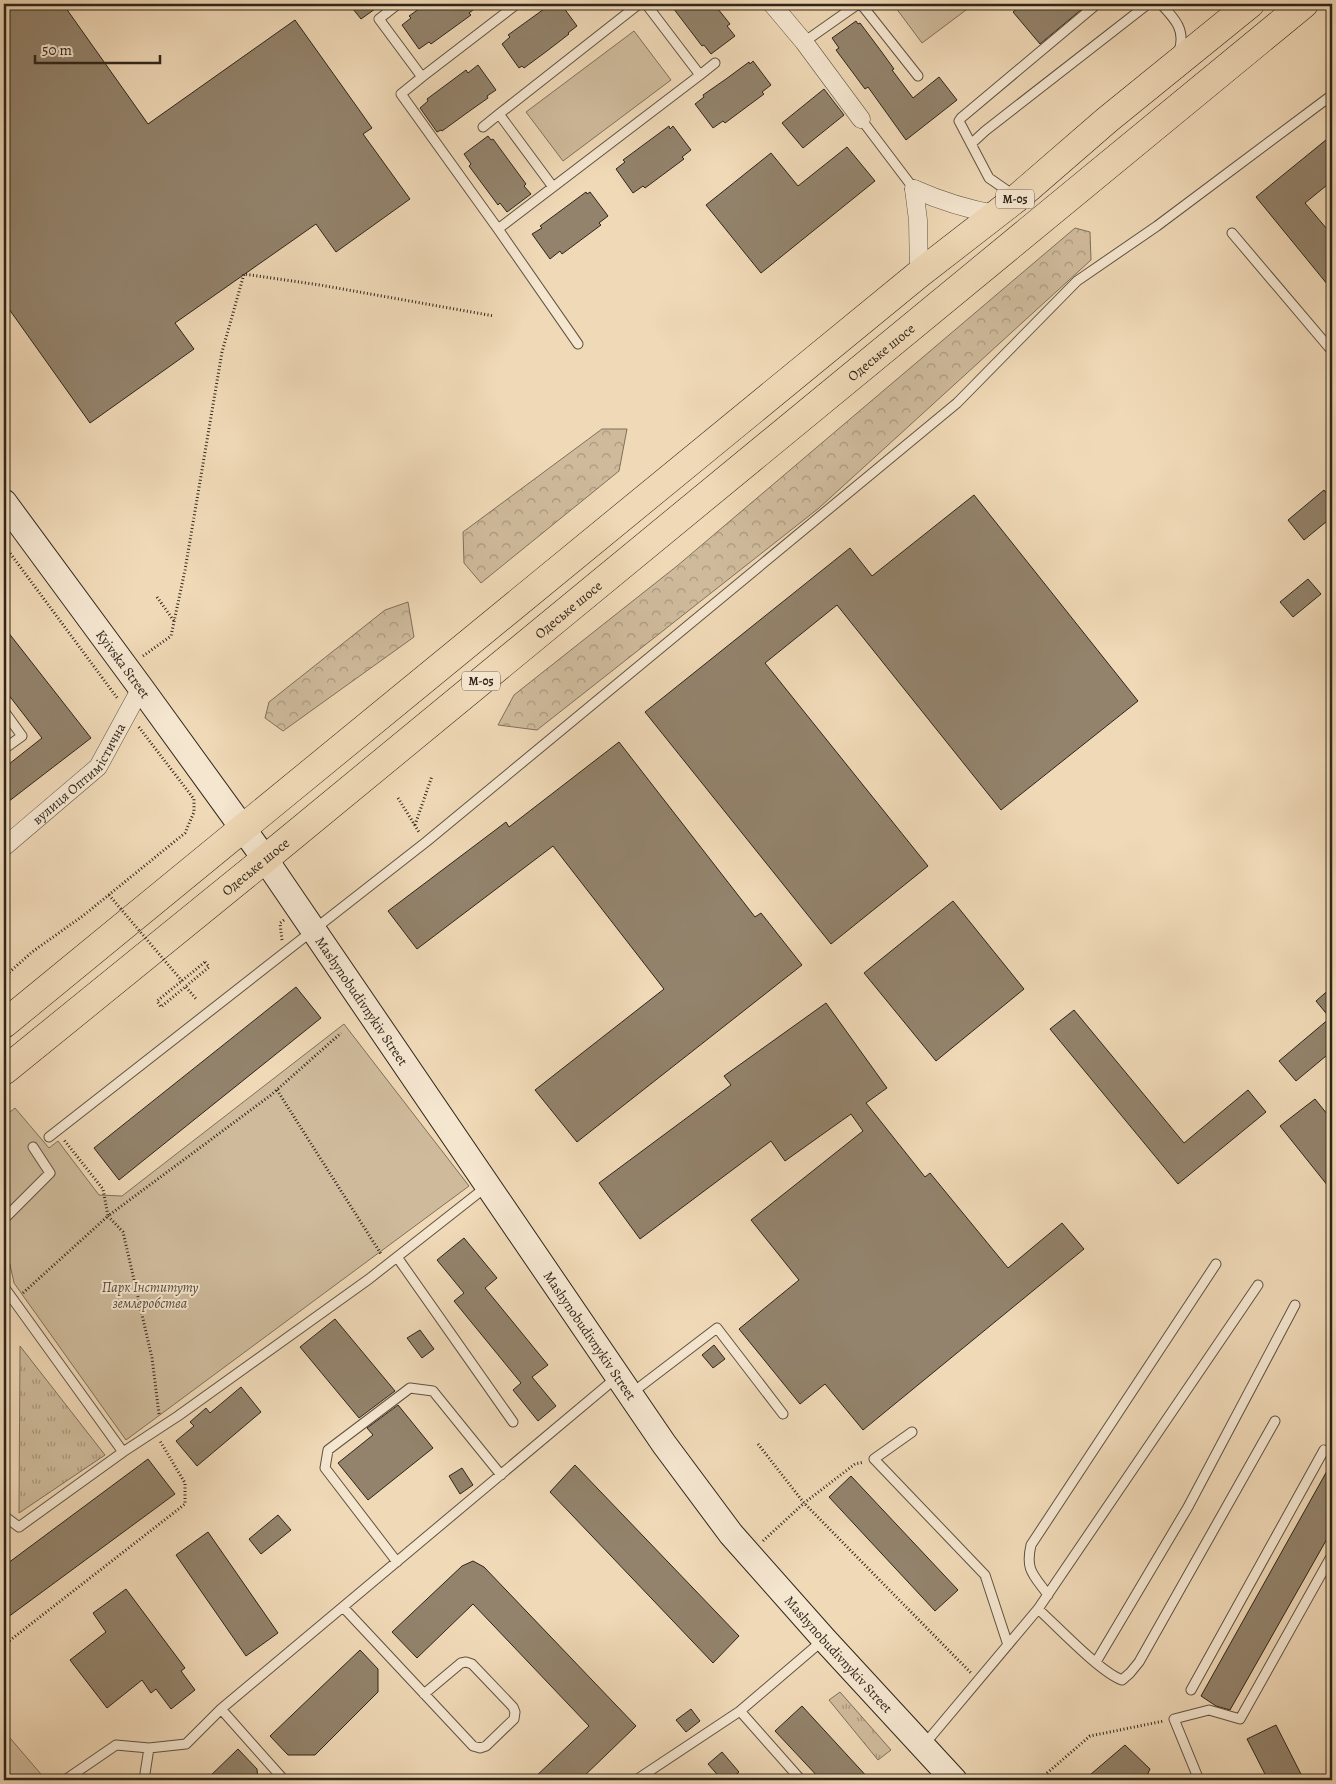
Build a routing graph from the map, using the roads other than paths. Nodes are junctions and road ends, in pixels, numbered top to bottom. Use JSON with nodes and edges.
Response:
{"nodes":[{"id":1,"x":398,"y":4,"type":"edge"},
{"id":2,"x":517,"y":4,"type":"edge"},
{"id":3,"x":640,"y":4,"type":"edge"},
{"id":4,"x":646,"y":4,"type":"edge"},
{"id":5,"x":772,"y":4,"type":"edge"},
{"id":6,"x":860,"y":4,"type":"edge"},
{"id":7,"x":1097,"y":4,"type":"edge"},
{"id":8,"x":1148,"y":4,"type":"edge"},
{"id":9,"x":1161,"y":4,"type":"edge"},
{"id":10,"x":1250,"y":4,"type":"edge"},
{"id":11,"x":1304,"y":4,"type":"edge"},
{"id":12,"x":804,"y":42,"type":"junction"},
{"id":13,"x":715,"y":63,"type":"dead end"},
{"id":14,"x":1174,"y":66,"type":"junction"},
{"id":15,"x":700,"y":75,"type":"junction"},
{"id":16,"x":918,"y":76,"type":"dead end"},
{"id":17,"x":422,"y":77,"type":"junction"},
{"id":18,"x":1332,"y":95,"type":"edge"},
{"id":19,"x":499,"y":114,"type":"junction"},
{"id":20,"x":861,"y":119,"type":"joint"},
{"id":21,"x":483,"y":127,"type":"dead end"},
{"id":22,"x":971,"y":144,"type":"junction"},
{"id":23,"x":553,"y":187,"type":"junction"},
{"id":24,"x":914,"y":189,"type":"junction"},
{"id":25,"x":1017,"y":198,"type":"junction"},
{"id":26,"x":995,"y":214,"type":"junction"},
{"id":27,"x":498,"y":229,"type":"junction"},
{"id":28,"x":1232,"y":233,"type":"dead end"},
{"id":29,"x":919,"y":274,"type":"junction"},
{"id":30,"x":578,"y":344,"type":"dead end"},
{"id":31,"x":1332,"y":351,"type":"edge"},
{"id":32,"x":4,"y":502,"type":"edge"},
{"id":33,"x":142,"y":688,"type":"junction"},
{"id":34,"x":4,"y":711,"type":"edge"},
{"id":35,"x":4,"y":749,"type":"edge"},
{"id":36,"x":243,"y":828,"type":"junction"},
{"id":37,"x":4,"y":847,"type":"edge"},
{"id":38,"x":265,"y":859,"type":"junction"},
{"id":39,"x":314,"y":931,"type":"junction"},
{"id":40,"x":4,"y":1024,"type":"edge"},
{"id":41,"x":4,"y":1071,"type":"edge"},
{"id":42,"x":49,"y":1137,"type":"dead end"},
{"id":43,"x":33,"y":1147,"type":"dead end"},
{"id":44,"x":488,"y":1186,"type":"junction"},
{"id":45,"x":4,"y":1224,"type":"edge"},
{"id":46,"x":397,"y":1257,"type":"junction"},
{"id":47,"x":1216,"y":1264,"type":"dead end"},
{"id":48,"x":1258,"y":1285,"type":"dead end"},
{"id":49,"x":4,"y":1287,"type":"edge"},
{"id":50,"x":1295,"y":1305,"type":"dead end"},
{"id":51,"x":618,"y":1377,"type":"junction"},
{"id":52,"x":641,"y":1386,"type":"dead end"},
{"id":53,"x":783,"y":1414,"type":"dead end"},
{"id":54,"x":1275,"y":1421,"type":"dead end"},
{"id":55,"x":513,"y":1422,"type":"dead end"},
{"id":56,"x":912,"y":1432,"type":"dead end"},
{"id":57,"x":124,"y":1452,"type":"junction"},
{"id":58,"x":1332,"y":1454,"type":"edge"},
{"id":59,"x":501,"y":1475,"type":"junction"},
{"id":60,"x":4,"y":1516,"type":"edge"},
{"id":61,"x":1332,"y":1555,"type":"edge"},
{"id":62,"x":397,"y":1562,"type":"junction"},
{"id":63,"x":1048,"y":1595,"type":"junction"},
{"id":64,"x":343,"y":1607,"type":"junction"},
{"id":65,"x":1038,"y":1609,"type":"junction"},
{"id":66,"x":824,"y":1639,"type":"junction"},
{"id":67,"x":1008,"y":1645,"type":"junction"},
{"id":68,"x":1096,"y":1662,"type":"junction"},
{"id":69,"x":1191,"y":1690,"type":"dead end"},
{"id":70,"x":424,"y":1694,"type":"junction"},
{"id":71,"x":221,"y":1709,"type":"junction"},
{"id":72,"x":740,"y":1711,"type":"junction"},
{"id":73,"x":923,"y":1746,"type":"junction"},
{"id":74,"x":149,"y":1748,"type":"junction"},
{"id":75,"x":65,"y":1780,"type":"edge"},
{"id":76,"x":144,"y":1780,"type":"edge"},
{"id":77,"x":284,"y":1780,"type":"edge"},
{"id":78,"x":636,"y":1780,"type":"edge"},
{"id":79,"x":801,"y":1780,"type":"edge"},
{"id":80,"x":954,"y":1780,"type":"edge"},
{"id":81,"x":1198,"y":1780,"type":"edge"}],
"edges":[{"from":1,"to":17,"type":"lane"},
{"from":2,"to":17,"type":"lane"},
{"from":3,"to":19,"type":"lane"},
{"from":4,"to":15,"type":"lane"},
{"from":5,"to":12,"type":"street"},
{"from":6,"to":12,"type":"lane"},
{"from":6,"to":16,"type":"lane"},
{"from":7,"to":22,"type":"lane"},
{"from":8,"to":22,"type":"lane"},
{"from":9,"to":14,"type":"lane"},
{"from":10,"to":14,"type":"highway","number":"М-05"},
{"from":11,"to":38,"type":"highway","name":"Одеське шосе","number":"М-05"},
{"from":12,"to":20,"type":"street"},
{"from":13,"to":15,"type":"lane"},
{"from":14,"to":25,"type":"highway","number":"М-05"},
{"from":15,"to":23,"type":"lane"},
{"from":17,"to":27,"type":"lane"},
{"from":18,"to":39,"type":"lane"},
{"from":19,"to":21,"type":"lane"},
{"from":19,"to":23,"type":"lane"},
{"from":20,"to":24,"type":"lane"},
{"from":22,"to":25,"type":"lane"},
{"from":23,"to":27,"type":"lane"},
{"from":24,"to":26,"type":"street"},
{"from":24,"to":29,"type":"street"},
{"from":25,"to":26,"type":"highway","number":"М-05"},
{"from":26,"to":29,"type":"highway","number":"М-05"},
{"from":27,"to":30,"type":"lane"},
{"from":28,"to":31,"type":"lane"},
{"from":29,"to":36,"type":"highway","number":"М-05"},
{"from":32,"to":33,"type":"street","name":"Kyivska Street"},
{"from":33,"to":36,"type":"street","name":"Kyivska Street"},
{"from":33,"to":37,"type":"street","name":"вулиця Оптимістична"},
{"from":34,"to":35,"type":"lane"},
{"from":36,"to":38,"type":"street","name":"Kyivska Street"},
{"from":36,"to":40,"type":"highway","number":"М-05"},
{"from":38,"to":39,"type":"street","name":"Mashynobudivnykiv Street"},
{"from":38,"to":41,"type":"highway","name":"Одеське шосе","number":"М-05"},
{"from":39,"to":42,"type":"lane"},
{"from":39,"to":44,"type":"street","name":"Mashynobudivnykiv Street"},
{"from":43,"to":45,"type":"lane"},
{"from":44,"to":46,"type":"lane"},
{"from":44,"to":51,"type":"street","name":"Mashynobudivnykiv Street"},
{"from":46,"to":55,"type":"lane"},
{"from":46,"to":57,"type":"lane"},
{"from":47,"to":63,"type":"lane"},
{"from":48,"to":63,"type":"lane"},
{"from":49,"to":57,"type":"lane"},
{"from":50,"to":68,"type":"lane"},
{"from":51,"to":59,"type":"lane"},
{"from":51,"to":66,"type":"street","name":"Mashynobudivnykiv Street"},
{"from":52,"to":53,"type":"lane"},
{"from":54,"to":68,"type":"lane"},
{"from":56,"to":67,"type":"lane"},
{"from":57,"to":60,"type":"lane"},
{"from":58,"to":69,"type":"lane"},
{"from":59,"to":62,"type":"lane"},
{"from":59,"to":62,"type":"lane"},
{"from":61,"to":81,"type":"lane"},
{"from":62,"to":64,"type":"lane"},
{"from":63,"to":65,"type":"lane"},
{"from":64,"to":70,"type":"lane"},
{"from":64,"to":71,"type":"lane"},
{"from":65,"to":67,"type":"lane"},
{"from":65,"to":68,"type":"lane"},
{"from":66,"to":72,"type":"lane"},
{"from":66,"to":73,"type":"street","name":"Mashynobudivnykiv Street"},
{"from":67,"to":73,"type":"lane"},
{"from":70,"to":70,"type":"lane"},
{"from":71,"to":74,"type":"lane"},
{"from":71,"to":77,"type":"lane"},
{"from":72,"to":78,"type":"lane"},
{"from":72,"to":79,"type":"lane"},
{"from":73,"to":80,"type":"street","name":"Mashynobudivnykiv Street"},
{"from":74,"to":75,"type":"lane"},
{"from":74,"to":76,"type":"lane"}]}
